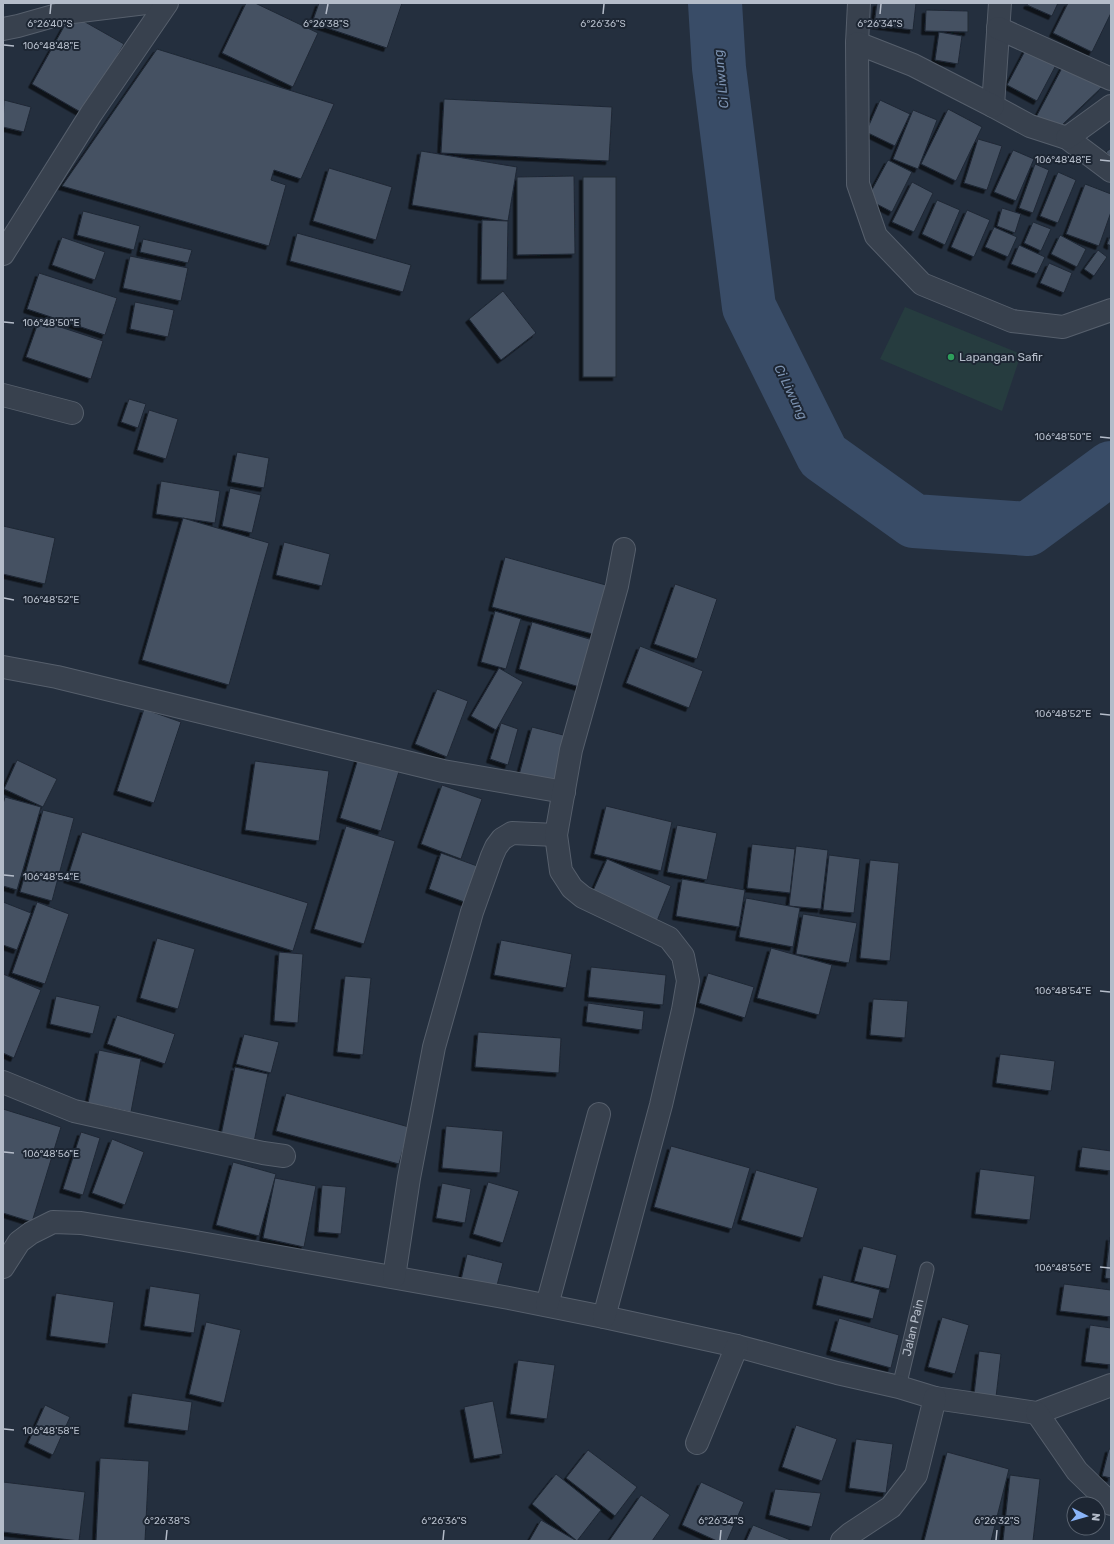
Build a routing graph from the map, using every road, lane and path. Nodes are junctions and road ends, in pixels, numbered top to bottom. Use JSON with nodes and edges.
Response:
{"nodes":[{"id":1,"x":146,"y":3,"type":"edge"},
{"id":2,"x":167,"y":3,"type":"edge"},
{"id":3,"x":859,"y":3,"type":"edge"},
{"id":4,"x":1000,"y":3,"type":"edge"},
{"id":5,"x":998,"y":28,"type":"junction"},
{"id":6,"x":3,"y":29,"type":"edge"},
{"id":7,"x":858,"y":43,"type":"junction"},
{"id":8,"x":1111,"y":79,"type":"edge"},
{"id":9,"x":993,"y":106,"type":"junction"},
{"id":10,"x":1111,"y":106,"type":"edge"},
{"id":11,"x":1067,"y":138,"type":"junction"},
{"id":12,"x":1111,"y":170,"type":"edge"},
{"id":13,"x":3,"y":254,"type":"edge"},
{"id":14,"x":1111,"y":310,"type":"edge"},
{"id":15,"x":3,"y":395,"type":"edge"},
{"id":16,"x":72,"y":413,"type":"dead end"},
{"id":17,"x":624,"y":549,"type":"dead end"},
{"id":18,"x":3,"y":667,"type":"edge"},
{"id":19,"x":564,"y":792,"type":"junction"},
{"id":20,"x":556,"y":835,"type":"junction"},
{"id":21,"x":3,"y":1082,"type":"edge"},
{"id":22,"x":599,"y":1114,"type":"dead end"},
{"id":23,"x":284,"y":1156,"type":"dead end"},
{"id":24,"x":3,"y":1267,"type":"edge"},
{"id":25,"x":927,"y":1269,"type":"dead end"},
{"id":26,"x":394,"y":1277,"type":"junction"},
{"id":27,"x":547,"y":1305,"type":"junction"},
{"id":28,"x":604,"y":1317,"type":"junction"},
{"id":29,"x":737,"y":1346,"type":"junction"},
{"id":30,"x":1111,"y":1385,"type":"edge"},
{"id":31,"x":899,"y":1387,"type":"junction"},
{"id":32,"x":935,"y":1398,"type":"junction"},
{"id":33,"x":1037,"y":1413,"type":"junction"},
{"id":34,"x":697,"y":1444,"type":"dead end"},
{"id":35,"x":1111,"y":1504,"type":"edge"},
{"id":36,"x":842,"y":1541,"type":"edge"}],
"edges":[{"from":1,"to":6,"type":"street"},
{"from":2,"to":13,"type":"street"},
{"from":3,"to":7,"type":"street"},
{"from":4,"to":5,"type":"street"},
{"from":5,"to":8,"type":"street"},
{"from":5,"to":9,"type":"street"},
{"from":7,"to":9,"type":"street"},
{"from":7,"to":14,"type":"street"},
{"from":9,"to":11,"type":"street"},
{"from":10,"to":11,"type":"street"},
{"from":11,"to":12,"type":"street"},
{"from":15,"to":16,"type":"street"},
{"from":17,"to":19,"type":"street"},
{"from":18,"to":19,"type":"street"},
{"from":19,"to":20,"type":"street"},
{"from":20,"to":26,"type":"street"},
{"from":20,"to":28,"type":"street"},
{"from":21,"to":23,"type":"street"},
{"from":22,"to":27,"type":"street"},
{"from":24,"to":26,"type":"street"},
{"from":25,"to":31,"type":"lane","name":"Jalan Pain"},
{"from":26,"to":27,"type":"street"},
{"from":27,"to":28,"type":"street"},
{"from":28,"to":29,"type":"street"},
{"from":29,"to":31,"type":"street"},
{"from":29,"to":34,"type":"street"},
{"from":30,"to":33,"type":"street"},
{"from":31,"to":32,"type":"street"},
{"from":32,"to":33,"type":"street"},
{"from":32,"to":36,"type":"street"},
{"from":33,"to":35,"type":"street"}]}
